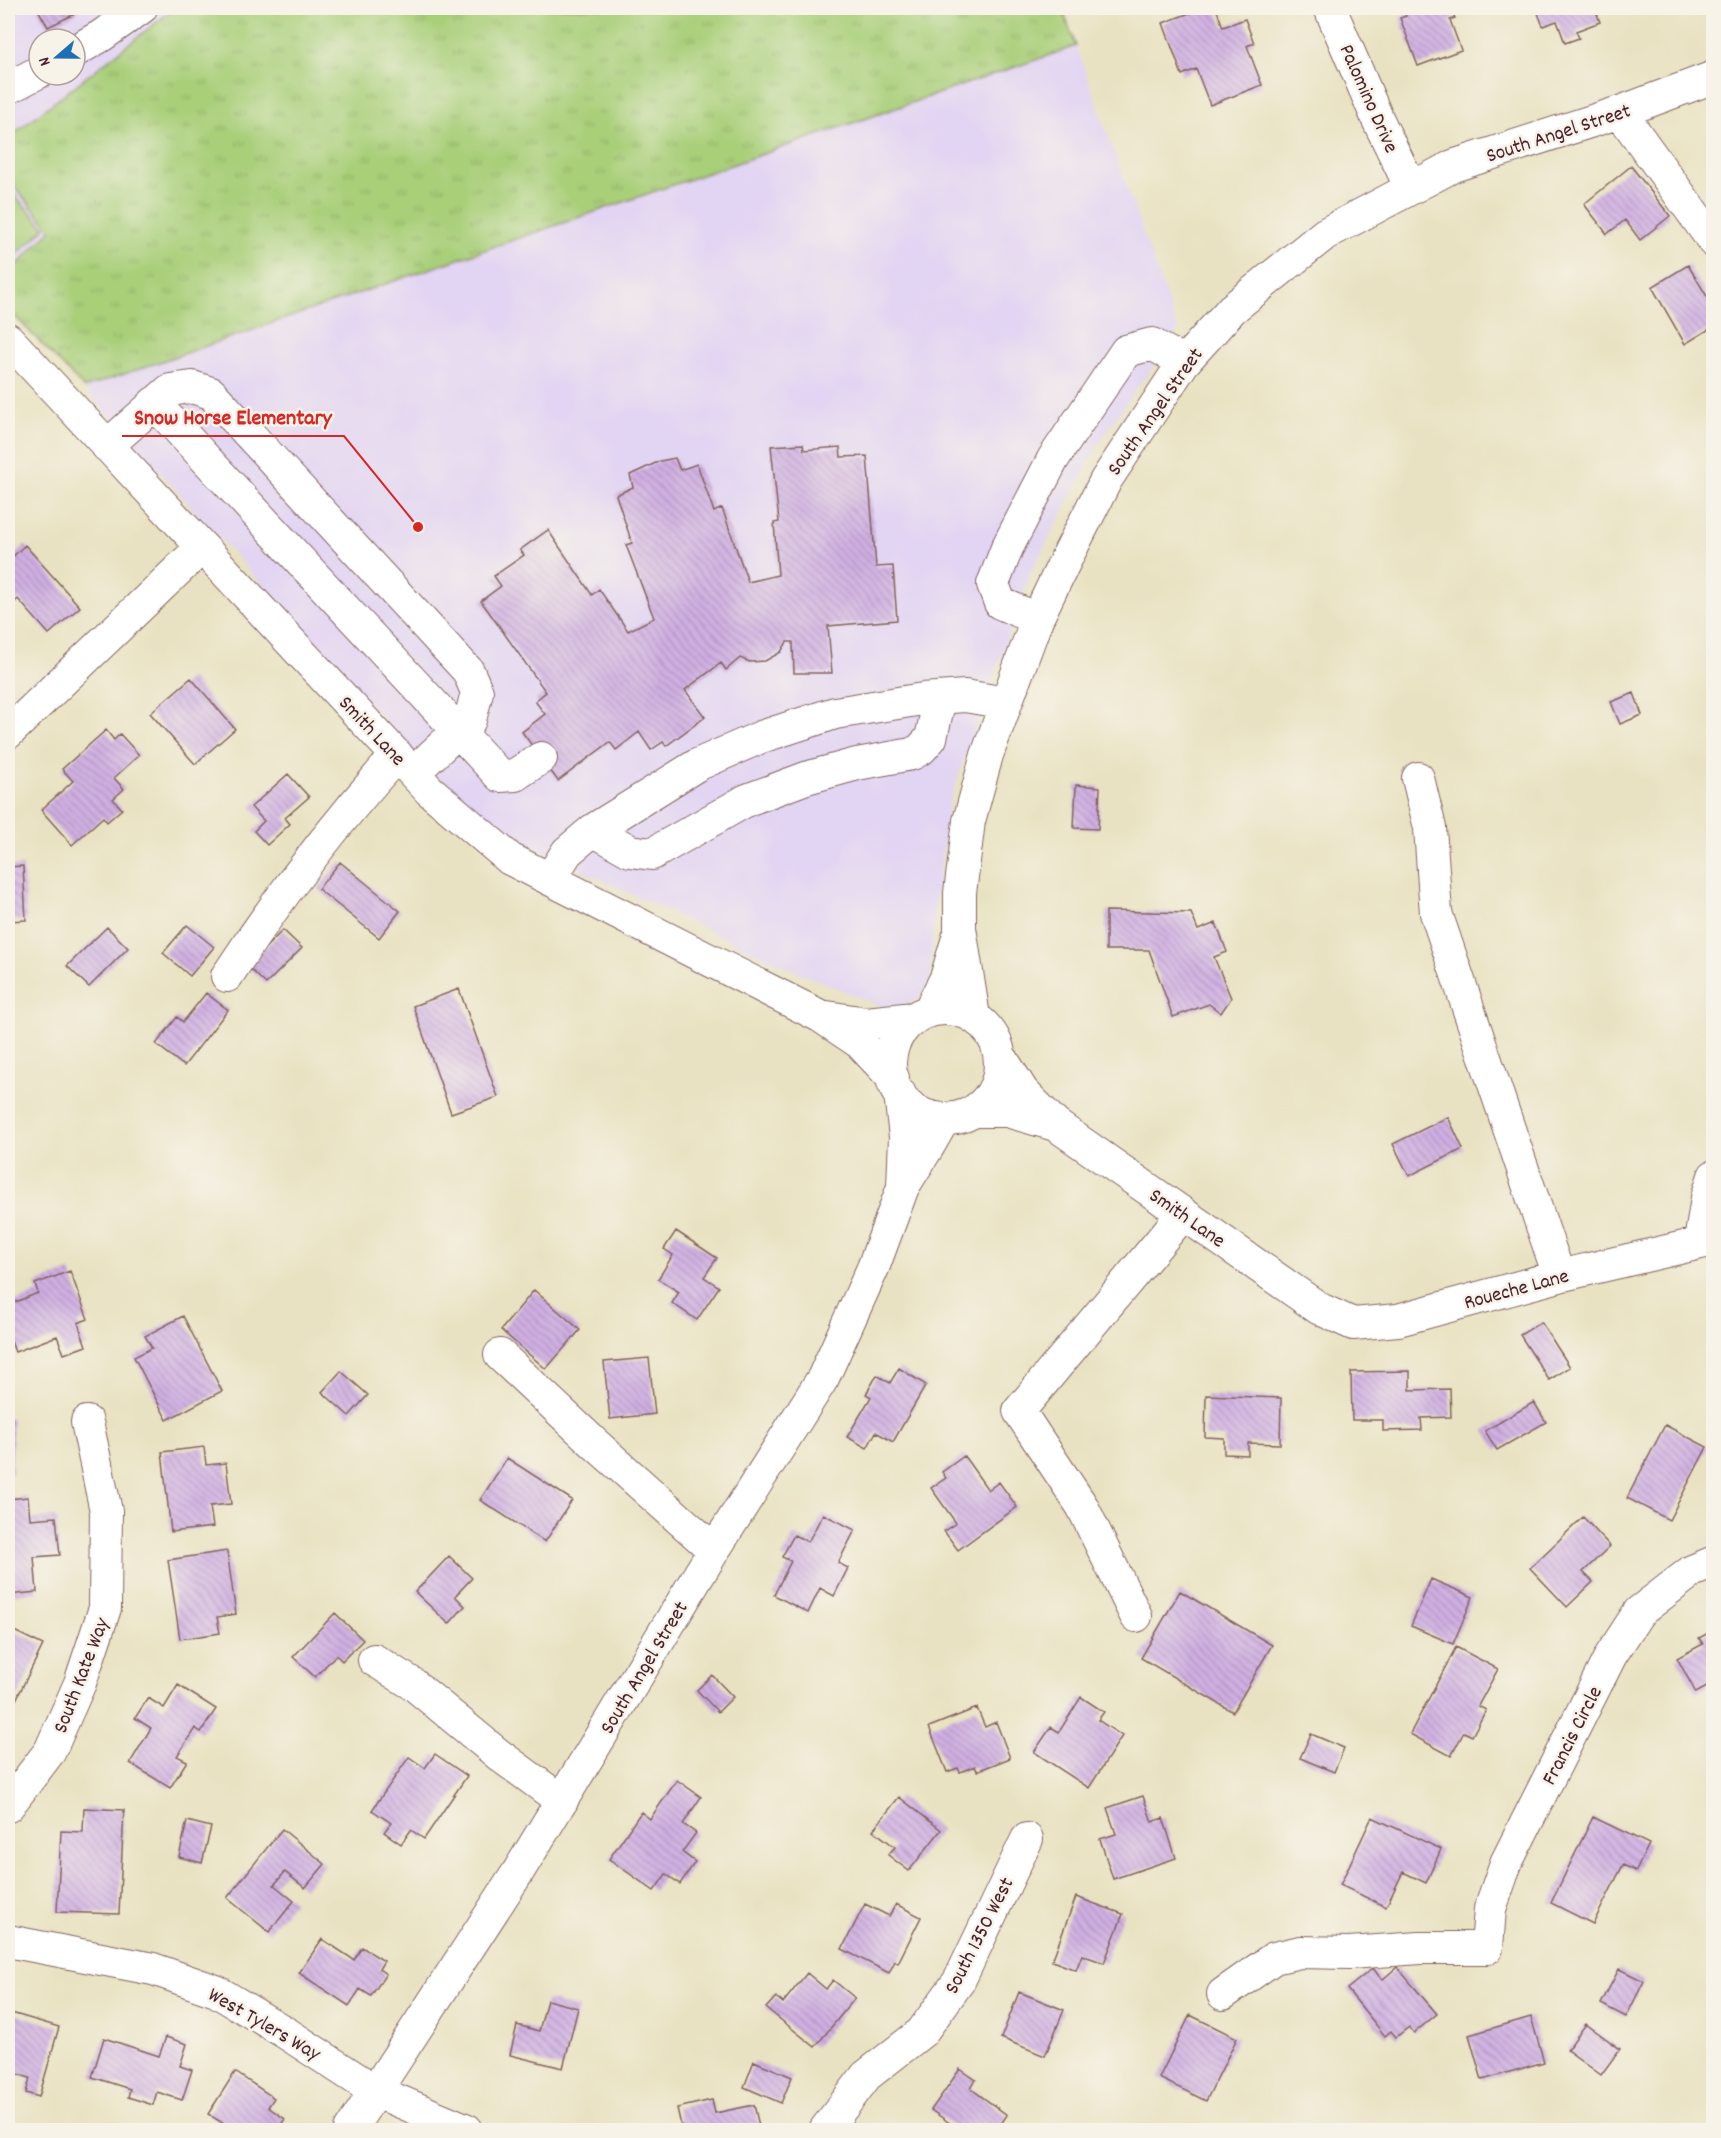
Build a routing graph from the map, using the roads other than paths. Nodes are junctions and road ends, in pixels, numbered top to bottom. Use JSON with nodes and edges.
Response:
{"nodes":[{"id":1,"x":141,"y":8,"type":"edge"},
{"id":2,"x":1330,"y":8,"type":"edge"},
{"id":3,"x":87,"y":43,"type":"edge"},
{"id":4,"x":1713,"y":77,"type":"edge"},
{"id":5,"x":27,"y":78,"type":"edge"},
{"id":6,"x":8,"y":88,"type":"edge"},
{"id":7,"x":1620,"y":112,"type":"junction"},
{"id":8,"x":1411,"y":188,"type":"junction"},
{"id":9,"x":1713,"y":242,"type":"edge"},
{"id":10,"x":8,"y":339,"type":"edge"},
{"id":11,"x":1184,"y":363,"type":"junction"},
{"id":12,"x":154,"y":404,"type":"junction"},
{"id":13,"x":107,"y":446,"type":"junction"},
{"id":14,"x":202,"y":547,"type":"junction"},
{"id":15,"x":1036,"y":619,"type":"junction"},
{"id":16,"x":940,"y":698,"type":"junction"},
{"id":17,"x":1006,"y":703,"type":"junction"},
{"id":18,"x":457,"y":732,"type":"junction"},
{"id":19,"x":8,"y":734,"type":"edge"},
{"id":20,"x":541,"y":758,"type":"dead end"},
{"id":21,"x":405,"y":764,"type":"junction"},
{"id":22,"x":1418,"y":778,"type":"dead end"},
{"id":23,"x":593,"y":830,"type":"junction"},
{"id":24,"x":550,"y":879,"type":"junction"},
{"id":25,"x":960,"y":928,"type":"junction"},
{"id":26,"x":227,"y":976,"type":"dead end"},
{"id":27,"x":922,"y":1015,"type":"junction"},
{"id":28,"x":820,"y":1016,"type":"junction"},
{"id":29,"x":974,"y":1017,"type":"junction"},
{"id":30,"x":1000,"y":1056,"type":"junction"},
{"id":31,"x":896,"y":1086,"type":"junction"},
{"id":32,"x":974,"y":1111,"type":"junction"},
{"id":33,"x":944,"y":1119,"type":"junction"},
{"id":34,"x":1056,"y":1125,"type":"junction"},
{"id":35,"x":1713,"y":1176,"type":"edge"},
{"id":36,"x":903,"y":1187,"type":"junction"},
{"id":37,"x":1183,"y":1214,"type":"junction"},
{"id":38,"x":1707,"y":1241,"type":"edge"},
{"id":39,"x":1559,"y":1276,"type":"junction"},
{"id":40,"x":1320,"y":1309,"type":"joint"},
{"id":41,"x":500,"y":1355,"type":"dead end"},
{"id":42,"x":87,"y":1422,"type":"dead end"},
{"id":43,"x":714,"y":1550,"type":"junction"},
{"id":44,"x":1713,"y":1562,"type":"edge"},
{"id":45,"x":1136,"y":1616,"type":"dead end"},
{"id":46,"x":374,"y":1660,"type":"dead end"},
{"id":47,"x":562,"y":1801,"type":"junction"},
{"id":48,"x":8,"y":1806,"type":"edge"},
{"id":49,"x":1027,"y":1839,"type":"dead end"},
{"id":50,"x":8,"y":1941,"type":"edge"},
{"id":51,"x":1223,"y":1994,"type":"dead end"},
{"id":52,"x":375,"y":2091,"type":"junction"},
{"id":53,"x":350,"y":2130,"type":"edge"},
{"id":54,"x":466,"y":2130,"type":"edge"},
{"id":55,"x":825,"y":2130,"type":"edge"}],
"edges":[{"from":1,"to":3,"type":"street"},
{"from":2,"to":8,"type":"street","name":"Palomino Drive"},
{"from":4,"to":7,"type":"street","name":"South Angel Street"},
{"from":5,"to":6,"type":"street"},
{"from":7,"to":8,"type":"street","name":"South Angel Street"},
{"from":7,"to":9,"type":"street"},
{"from":8,"to":11,"type":"street","name":"South Angel Street"},
{"from":10,"to":13,"type":"street","name":"Smith Lane"},
{"from":11,"to":15,"type":"street","name":"South Angel Street"},
{"from":11,"to":15,"type":"street"},
{"from":12,"to":13,"type":"street"},
{"from":12,"to":18,"type":"street"},
{"from":12,"to":18,"type":"street"},
{"from":13,"to":14,"type":"street","name":"Smith Lane"},
{"from":14,"to":19,"type":"street"},
{"from":14,"to":21,"type":"street","name":"Smith Lane"},
{"from":15,"to":17,"type":"street","name":"South Angel Street"},
{"from":16,"to":17,"type":"street"},
{"from":16,"to":23,"type":"street"},
{"from":16,"to":23,"type":"street"},
{"from":17,"to":25,"type":"street","name":"South Angel Street"},
{"from":18,"to":20,"type":"street"},
{"from":18,"to":21,"type":"street"},
{"from":21,"to":24,"type":"street","name":"Smith Lane"},
{"from":21,"to":26,"type":"street"},
{"from":22,"to":39,"type":"street"},
{"from":23,"to":24,"type":"street"},
{"from":24,"to":28,"type":"street","name":"Smith Lane"},
{"from":25,"to":27,"type":"street","name":"South Angel Street"},
{"from":25,"to":29,"type":"street","name":"South Angel Street"},
{"from":27,"to":28,"type":"street","name":"Smith Lane"},
{"from":27,"to":29,"type":"street"},
{"from":27,"to":31,"type":"street"},
{"from":28,"to":31,"type":"street","name":"Smith Lane"},
{"from":29,"to":30,"type":"street"},
{"from":30,"to":32,"type":"street"},
{"from":30,"to":34,"type":"street","name":"Smith Lane"},
{"from":31,"to":33,"type":"street"},
{"from":31,"to":36,"type":"street","name":"South Angel Street"},
{"from":32,"to":33,"type":"street"},
{"from":32,"to":34,"type":"street","name":"Smith Lane"},
{"from":33,"to":36,"type":"street","name":"South Angel Street"},
{"from":34,"to":37,"type":"street","name":"Smith Lane"},
{"from":35,"to":38,"type":"street"},
{"from":36,"to":43,"type":"street","name":"South Angel Street"},
{"from":37,"to":40,"type":"street","name":"Smith Lane"},
{"from":37,"to":45,"type":"street"},
{"from":38,"to":39,"type":"street","name":"Roueche Lane"},
{"from":39,"to":40,"type":"street","name":"Roueche Lane"},
{"from":41,"to":43,"type":"street"},
{"from":42,"to":48,"type":"street","name":"South Kate Way"},
{"from":43,"to":47,"type":"street","name":"South Angel Street"},
{"from":44,"to":51,"type":"street","name":"Francis Circle"},
{"from":46,"to":47,"type":"street"},
{"from":47,"to":52,"type":"street","name":"South Angel Street"},
{"from":49,"to":55,"type":"street","name":"South 1350 West"},
{"from":50,"to":52,"type":"street","name":"West Tylers Way"},
{"from":52,"to":53,"type":"street","name":"South Angel Street"},
{"from":52,"to":54,"type":"street","name":"West Tylers Way"}]}
